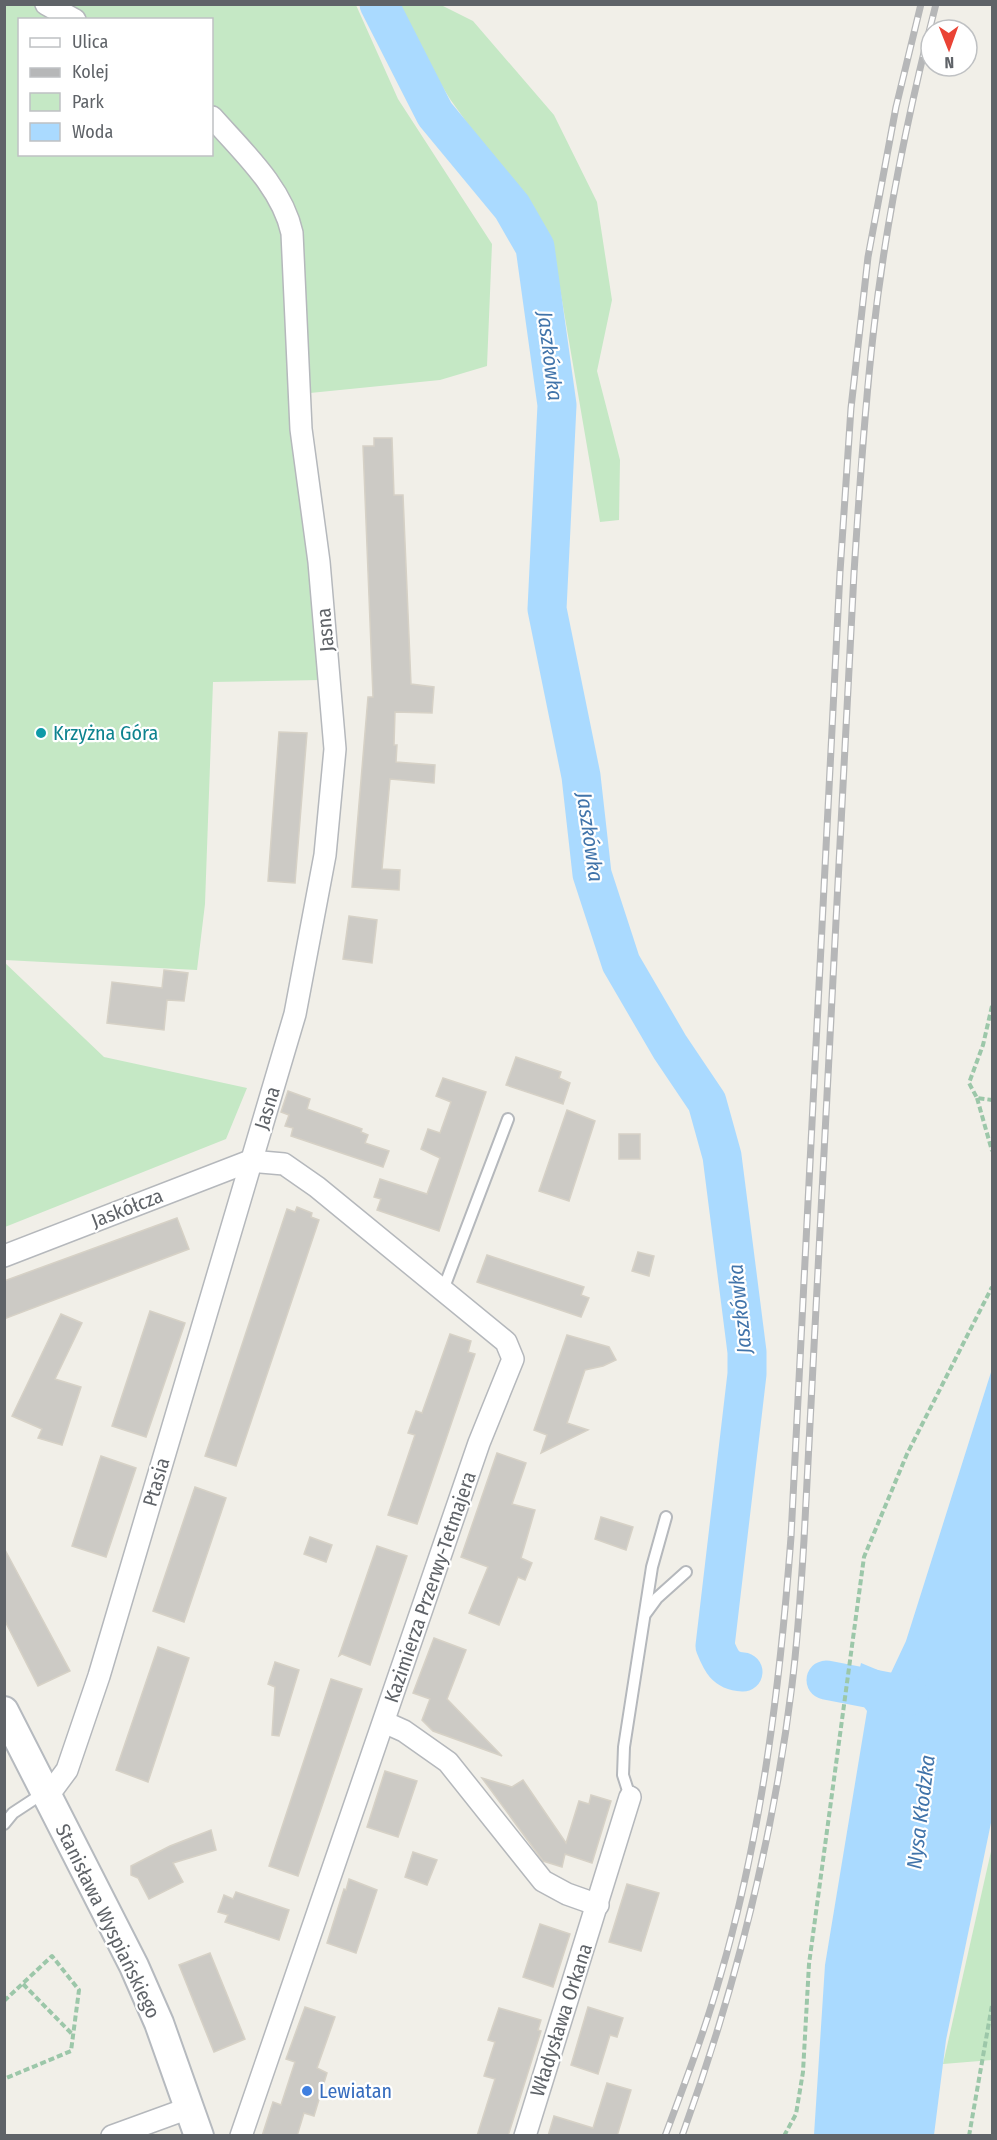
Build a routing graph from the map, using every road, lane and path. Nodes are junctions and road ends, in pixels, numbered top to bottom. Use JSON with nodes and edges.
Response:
{"nodes":[{"id":1,"x":46,"y":4,"type":"edge"},
{"id":2,"x":71,"y":18,"type":"edge"},
{"id":3,"x":213,"y":118,"type":"edge"},
{"id":4,"x":993,"y":1006,"type":"edge"},
{"id":5,"x":977,"y":1098,"type":"junction"},
{"id":6,"x":993,"y":1100,"type":"edge"},
{"id":7,"x":508,"y":1119,"type":"dead end"},
{"id":8,"x":993,"y":1151,"type":"edge"},
{"id":9,"x":250,"y":1161,"type":"junction"},
{"id":10,"x":4,"y":1256,"type":"edge"},
{"id":11,"x":993,"y":1287,"type":"edge"},
{"id":12,"x":443,"y":1290,"type":"junction"},
{"id":13,"x":666,"y":1517,"type":"dead end"},
{"id":14,"x":686,"y":1572,"type":"dead end"},
{"id":15,"x":644,"y":1615,"type":"junction"},
{"id":16,"x":4,"y":1711,"type":"edge"},
{"id":17,"x":384,"y":1722,"type":"junction"},
{"id":18,"x":46,"y":1794,"type":"junction"},
{"id":19,"x":630,"y":1797,"type":"joint"},
{"id":20,"x":4,"y":1824,"type":"edge"},
{"id":21,"x":598,"y":1905,"type":"junction"},
{"id":22,"x":23,"y":1984,"type":"junction"},
{"id":23,"x":4,"y":2001,"type":"edge"},
{"id":24,"x":993,"y":2005,"type":"edge"},
{"id":25,"x":73,"y":2035,"type":"junction"},
{"id":26,"x":4,"y":2079,"type":"edge"},
{"id":27,"x":189,"y":2108,"type":"junction"},
{"id":28,"x":112,"y":2136,"type":"edge"},
{"id":29,"x":199,"y":2136,"type":"edge"},
{"id":30,"x":241,"y":2136,"type":"edge"},
{"id":31,"x":525,"y":2136,"type":"edge"},
{"id":32,"x":784,"y":2136,"type":"edge"},
{"id":33,"x":969,"y":2136,"type":"edge"}],
"edges":[{"from":1,"to":2,"type":"street"},
{"from":3,"to":9,"type":"street","name":"Jasna"},
{"from":4,"to":5,"type":"path"},
{"from":5,"to":6,"type":"path"},
{"from":5,"to":8,"type":"path"},
{"from":7,"to":12,"type":"lane"},
{"from":9,"to":10,"type":"street","name":"Jaskółcza"},
{"from":9,"to":12,"type":"street","name":"Kazimierza Przerwy-Tetmajera"},
{"from":9,"to":18,"type":"street","name":"Ptasia"},
{"from":11,"to":32,"type":"path"},
{"from":12,"to":17,"type":"street","name":"Kazimierza Przerwy-Tetmajera"},
{"from":13,"to":15,"type":"lane"},
{"from":14,"to":15,"type":"lane"},
{"from":15,"to":19,"type":"lane"},
{"from":16,"to":18,"type":"main road","name":"Stanisława Wyspiańskiego"},
{"from":17,"to":21,"type":"street"},
{"from":17,"to":30,"type":"street","name":"Kazimierza Przerwy-Tetmajera"},
{"from":18,"to":20,"type":"lane"},
{"from":18,"to":27,"type":"main road","name":"Stanisława Wyspiańskiego"},
{"from":19,"to":21,"type":"street","name":"Władysława Orkana"},
{"from":21,"to":31,"type":"street","name":"Władysława Orkana"},
{"from":22,"to":23,"type":"path"},
{"from":22,"to":25,"type":"path"},
{"from":22,"to":25,"type":"path"},
{"from":24,"to":33,"type":"path"},
{"from":25,"to":26,"type":"path"},
{"from":27,"to":28,"type":"street"},
{"from":27,"to":29,"type":"main road","name":"Stanisława Wyspiańskiego"}]}
